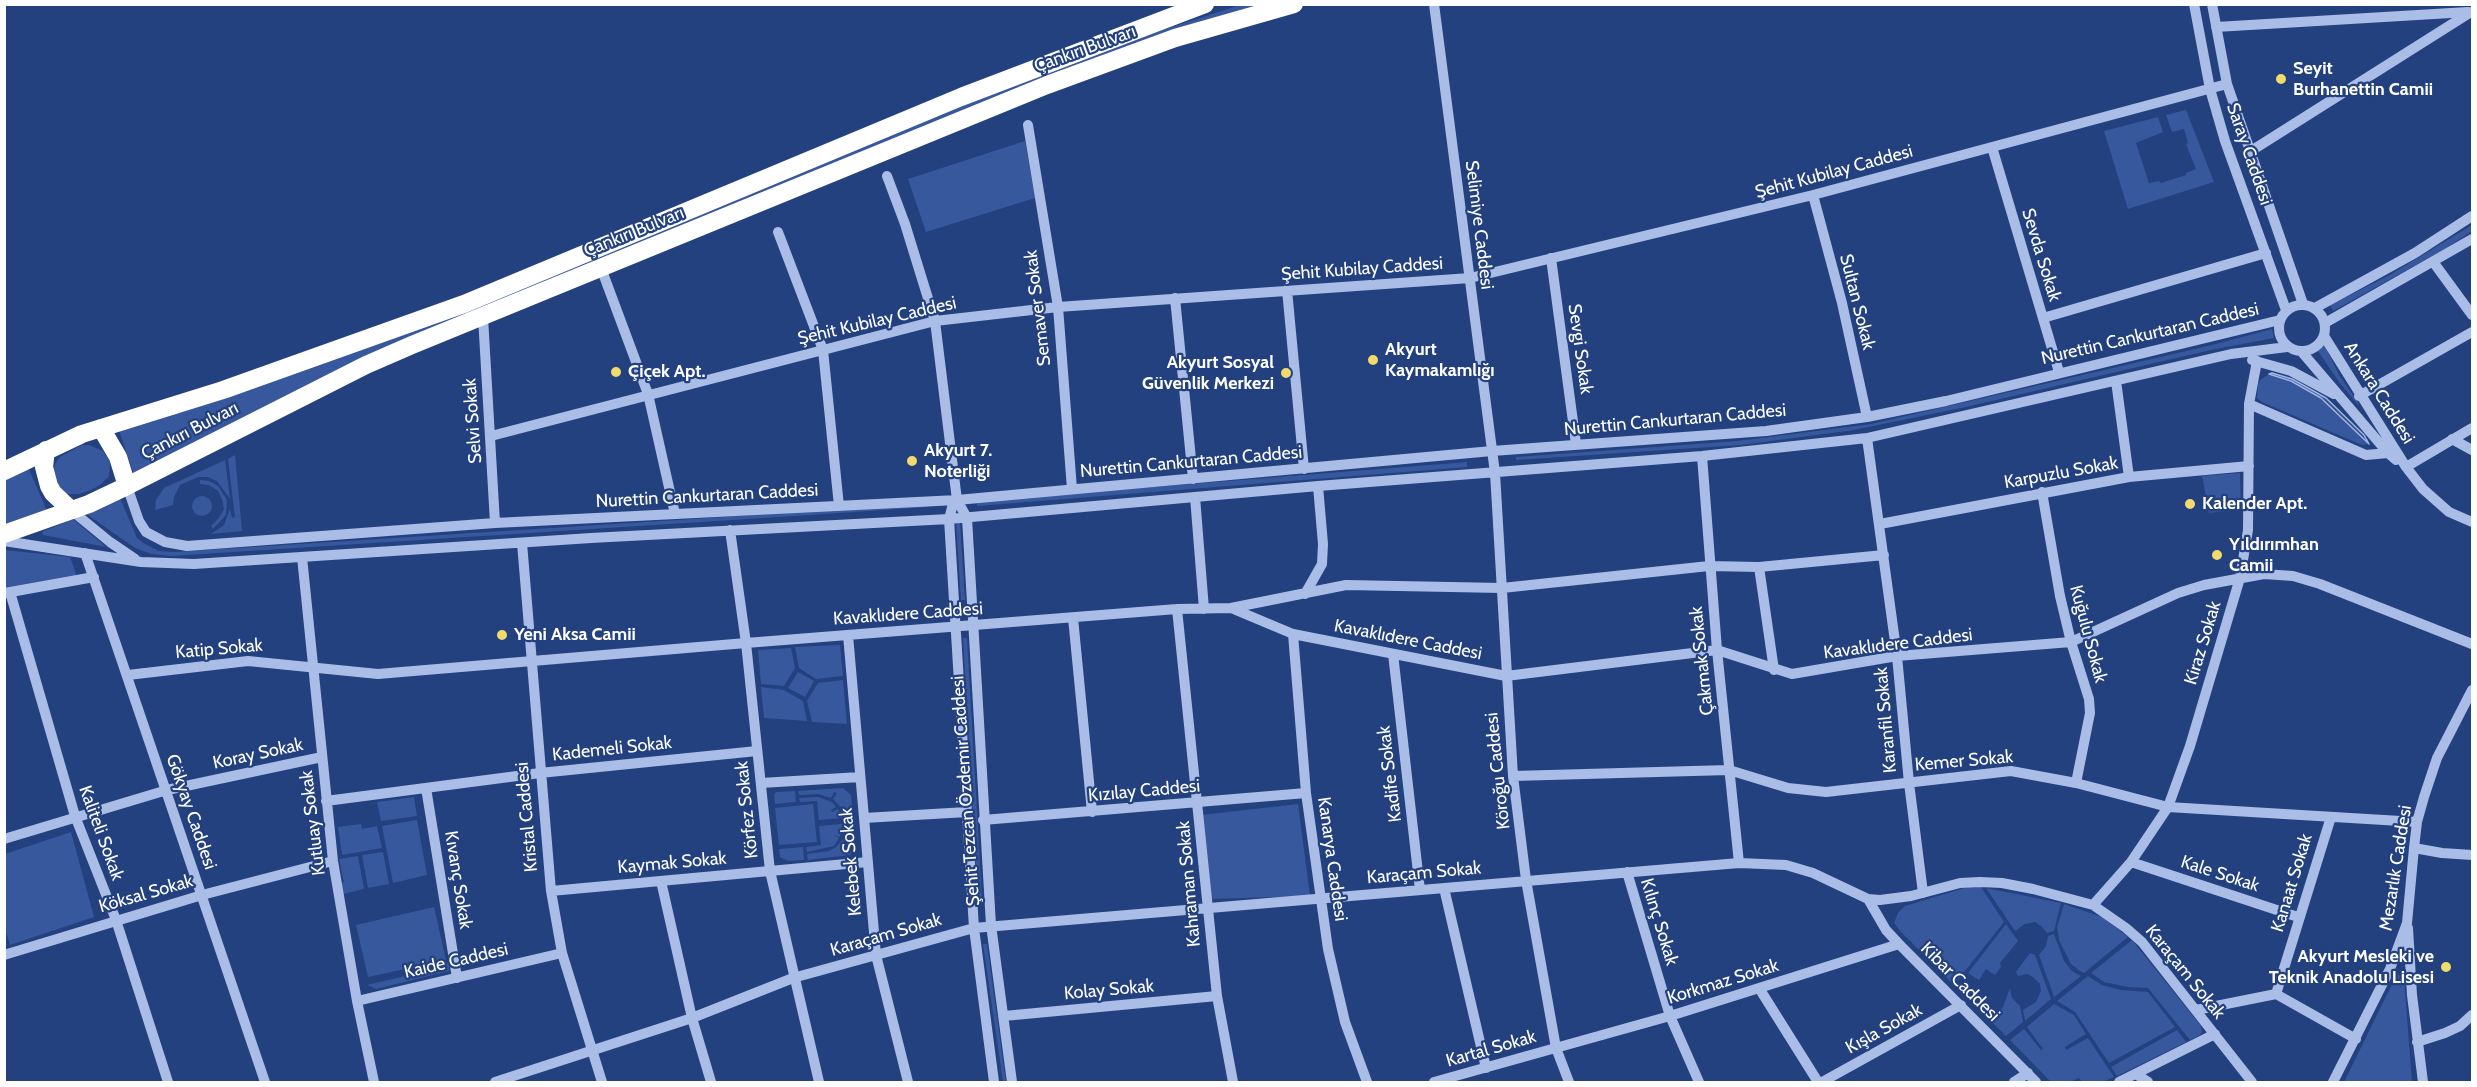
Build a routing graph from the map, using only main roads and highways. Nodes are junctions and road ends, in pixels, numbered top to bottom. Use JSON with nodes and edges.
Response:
{"nodes":[{"id":1,"x":1205,"y":4,"type":"edge"},
{"id":2,"x":1294,"y":4,"type":"edge"},
{"id":3,"x":101,"y":428,"type":"junction"},
{"id":4,"x":46,"y":450,"type":"junction"},
{"id":5,"x":4,"y":471,"type":"edge"},
{"id":6,"x":127,"y":486,"type":"junction"},
{"id":7,"x":72,"y":510,"type":"junction"},
{"id":8,"x":4,"y":534,"type":"edge"}],
"edges":[{"from":1,"to":3,"type":"highway","name":"Çankırı Bulvarı"},
{"from":2,"to":6,"type":"highway","name":"Çankırı Bulvarı"},
{"from":3,"to":4,"type":"highway","name":"Çankırı Bulvarı"},
{"from":3,"to":6,"type":"highway"},
{"from":4,"to":5,"type":"highway","name":"Çankırı Bulvarı"},
{"from":4,"to":7,"type":"highway"},
{"from":6,"to":7,"type":"highway","name":"Çankırı Bulvarı"},
{"from":7,"to":8,"type":"highway","name":"Çankırı Bulvarı"}]}
